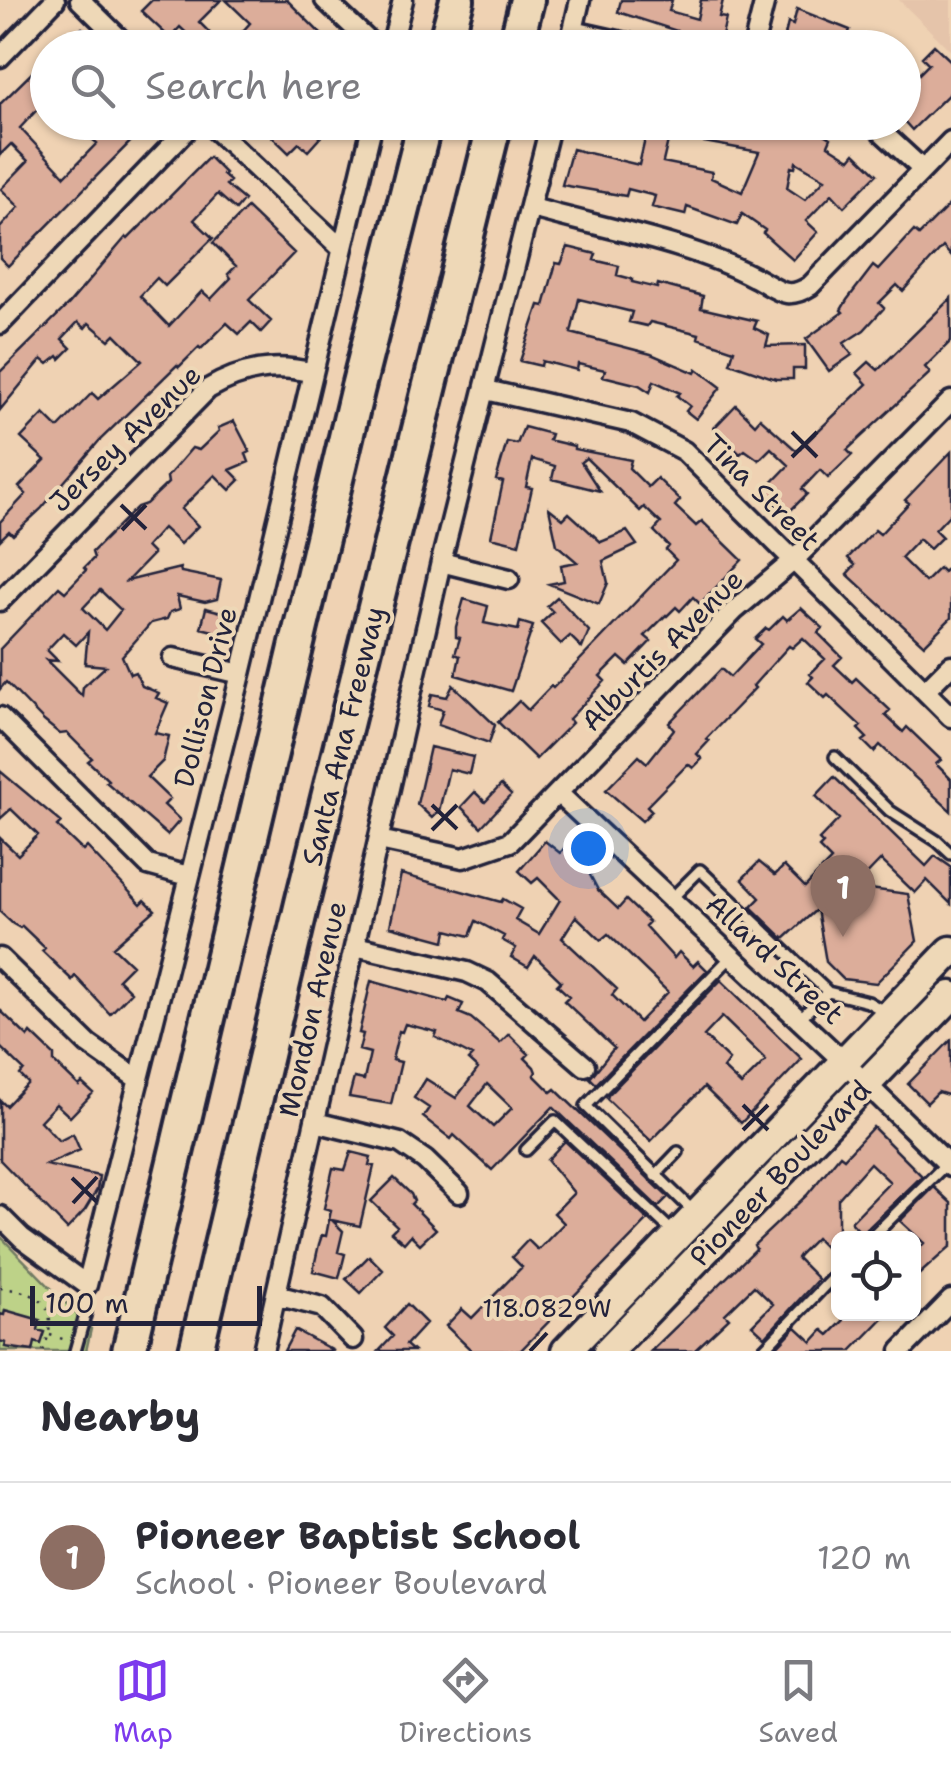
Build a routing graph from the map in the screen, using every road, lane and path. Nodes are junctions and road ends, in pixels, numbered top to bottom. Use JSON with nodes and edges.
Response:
{"nodes":[{"id":1,"x":55,"y":0,"type":"edge"},
{"id":2,"x":80,"y":0,"type":"edge"},
{"id":3,"x":325,"y":0,"type":"edge"},
{"id":4,"x":403,"y":0,"type":"edge"},
{"id":5,"x":456,"y":0,"type":"edge"},
{"id":6,"x":527,"y":0,"type":"edge"},
{"id":7,"x":580,"y":0,"type":"edge"},
{"id":8,"x":765,"y":0,"type":"edge"},
{"id":9,"x":111,"y":30,"type":"edge"},
{"id":10,"x":357,"y":30,"type":"edge"},
{"id":11,"x":396,"y":30,"type":"edge"},
{"id":12,"x":448,"y":30,"type":"edge"},
{"id":13,"x":520,"y":30,"type":"edge"},
{"id":14,"x":573,"y":30,"type":"edge"},
{"id":15,"x":758,"y":30,"type":"edge"},
{"id":16,"x":0,"y":57,"type":"edge"},
{"id":17,"x":177,"y":140,"type":"edge"},
{"id":18,"x":225,"y":140,"type":"edge"},
{"id":19,"x":369,"y":140,"type":"edge"},
{"id":20,"x":421,"y":140,"type":"edge"},
{"id":21,"x":491,"y":140,"type":"edge"},
{"id":22,"x":548,"y":140,"type":"edge"},
{"id":23,"x":891,"y":140,"type":"edge"},
{"id":24,"x":951,"y":141,"type":"edge"},
{"id":25,"x":921,"y":168,"type":"junction"},
{"id":26,"x":532,"y":208,"type":"junction"},
{"id":27,"x":342,"y":249,"type":"junction"},
{"id":28,"x":0,"y":324,"type":"edge"},
{"id":29,"x":313,"y":373,"type":"junction"},
{"id":30,"x":486,"y":390,"type":"junction"},
{"id":31,"x":951,"y":401,"type":"edge"},
{"id":32,"x":441,"y":562,"type":"junction"},
{"id":33,"x":792,"y":562,"type":"junction"},
{"id":34,"x":509,"y":579,"type":"dead end"},
{"id":35,"x":0,"y":601,"type":"edge"},
{"id":36,"x":173,"y":658,"type":"dead end"},
{"id":37,"x":951,"y":665,"type":"edge"},
{"id":38,"x":240,"y":674,"type":"junction"},
{"id":39,"x":926,"y":691,"type":"junction"},
{"id":40,"x":0,"y":717,"type":"edge"},
{"id":41,"x":951,"y":717,"type":"edge"},
{"id":42,"x":834,"y":757,"type":"dead end"},
{"id":43,"x":559,"y":794,"type":"junction"},
{"id":44,"x":379,"y":840,"type":"junction"},
{"id":45,"x":951,"y":854,"type":"edge"},
{"id":46,"x":188,"y":876,"type":"junction"},
{"id":47,"x":671,"y":899,"type":"junction"},
{"id":48,"x":355,"y":946,"type":"junction"},
{"id":49,"x":951,"y":951,"type":"edge"},
{"id":50,"x":732,"y":956,"type":"junction"},
{"id":51,"x":0,"y":958,"type":"edge"},
{"id":52,"x":828,"y":992,"type":"junction"},
{"id":53,"x":951,"y":996,"type":"edge"},
{"id":54,"x":890,"y":1014,"type":"junction"},
{"id":55,"x":800,"y":1020,"type":"junction"},
{"id":56,"x":844,"y":1062,"type":"junction"},
{"id":57,"x":585,"y":1066,"type":"dead end"},
{"id":58,"x":139,"y":1080,"type":"junction"},
{"id":59,"x":866,"y":1084,"type":"junction"},
{"id":60,"x":315,"y":1122,"type":"junction"},
{"id":61,"x":526,"y":1150,"type":"dead end"},
{"id":62,"x":678,"y":1152,"type":"dead end"},
{"id":63,"x":950,"y":1162,"type":"edge"},
{"id":64,"x":655,"y":1176,"type":"junction"},
{"id":65,"x":459,"y":1192,"type":"dead end"},
{"id":66,"x":697,"y":1215,"type":"junction"},
{"id":67,"x":0,"y":1216,"type":"edge"},
{"id":68,"x":878,"y":1231,"type":"edge"},
{"id":69,"x":677,"y":1236,"type":"junction"},
{"id":70,"x":831,"y":1279,"type":"edge"},
{"id":71,"x":88,"y":1285,"type":"junction"},
{"id":72,"x":0,"y":1288,"type":"edge"},
{"id":73,"x":276,"y":1295,"type":"junction"},
{"id":74,"x":951,"y":1300,"type":"edge"},
{"id":75,"x":49,"y":1335,"type":"junction"},
{"id":76,"x":352,"y":1339,"type":"dead end"},
{"id":77,"x":76,"y":1347,"type":"edge"},
{"id":78,"x":43,"y":1351,"type":"edge"},
{"id":79,"x":128,"y":1351,"type":"edge"},
{"id":80,"x":196,"y":1351,"type":"edge"},
{"id":81,"x":263,"y":1351,"type":"edge"},
{"id":82,"x":566,"y":1351,"type":"edge"},
{"id":83,"x":608,"y":1351,"type":"edge"},
{"id":84,"x":762,"y":1351,"type":"edge"},
{"id":85,"x":900,"y":1351,"type":"edge"}],
"edges":[{"from":1,"to":16,"type":"street"},
{"from":2,"to":9,"type":"street"},
{"from":3,"to":10,"type":"street"},
{"from":4,"to":11,"type":"street"},
{"from":5,"to":12,"type":"highway"},
{"from":6,"to":13,"type":"highway"},
{"from":7,"to":14,"type":"street"},
{"from":8,"to":15,"type":"street"},
{"from":17,"to":28,"type":"street"},
{"from":18,"to":27,"type":"street"},
{"from":19,"to":27,"type":"street","name":"Dollison Drive"},
{"from":20,"to":79,"type":"highway"},
{"from":21,"to":80,"type":"highway","name":"Santa Ana Freeway"},
{"from":22,"to":26,"type":"street","name":"Mondon Avenue"},
{"from":23,"to":25,"type":"street"},
{"from":24,"to":25,"type":"street"},
{"from":25,"to":26,"type":"street"},
{"from":26,"to":30,"type":"street","name":"Mondon Avenue"},
{"from":27,"to":29,"type":"street","name":"Dollison Drive"},
{"from":29,"to":35,"type":"street","name":"Jersey Avenue"},
{"from":29,"to":38,"type":"street","name":"Dollison Drive"},
{"from":30,"to":32,"type":"street","name":"Mondon Avenue"},
{"from":30,"to":33,"type":"street","name":"Tina Street"},
{"from":31,"to":33,"type":"street","name":"Alburtis Avenue"},
{"from":32,"to":34,"type":"street"},
{"from":32,"to":44,"type":"street","name":"Mondon Avenue"},
{"from":33,"to":39,"type":"street","name":"Tina Street"},
{"from":33,"to":43,"type":"street","name":"Alburtis Avenue"},
{"from":36,"to":38,"type":"street"},
{"from":37,"to":39,"type":"street"},
{"from":38,"to":46,"type":"street","name":"Dollison Drive"},
{"from":39,"to":41,"type":"street","name":"Tina Street"},
{"from":40,"to":46,"type":"street"},
{"from":42,"to":45,"type":"lane"},
{"from":43,"to":44,"type":"street","name":"Alburtis Avenue"},
{"from":43,"to":47,"type":"street","name":"Allard Street"},
{"from":44,"to":48,"type":"street","name":"Mondon Avenue"},
{"from":46,"to":58,"type":"street","name":"Dollison Drive"},
{"from":47,"to":50,"type":"street","name":"Allard Street"},
{"from":47,"to":52,"type":"lane"},
{"from":48,"to":57,"type":"street"},
{"from":48,"to":60,"type":"street","name":"Mondon Avenue"},
{"from":49,"to":54,"type":"main road","name":"Pioneer Boulevard"},
{"from":50,"to":55,"type":"street","name":"Allard Street"},
{"from":50,"to":64,"type":"lane"},
{"from":51,"to":58,"type":"street"},
{"from":52,"to":54,"type":"lane"},
{"from":52,"to":55,"type":"lane"},
{"from":53,"to":59,"type":"main road","name":"Pioneer Boulevard"},
{"from":54,"to":56,"type":"main road","name":"Pioneer Boulevard"},
{"from":55,"to":56,"type":"street","name":"Allard Street"},
{"from":56,"to":59,"type":"street","name":"Allard Street"},
{"from":56,"to":66,"type":"main road","name":"Pioneer Boulevard"},
{"from":58,"to":71,"type":"street","name":"Dollison Drive"},
{"from":59,"to":63,"type":"street","name":"Allard Street"},
{"from":59,"to":83,"type":"main road","name":"Pioneer Boulevard"},
{"from":60,"to":65,"type":"street"},
{"from":60,"to":73,"type":"street","name":"Mondon Avenue"},
{"from":61,"to":69,"type":"lane"},
{"from":62,"to":64,"type":"lane"},
{"from":63,"to":68,"type":"lane"},
{"from":64,"to":66,"type":"lane"},
{"from":66,"to":69,"type":"main road","name":"Pioneer Boulevard"},
{"from":67,"to":71,"type":"street"},
{"from":69,"to":82,"type":"main road","name":"Pioneer Boulevard"},
{"from":70,"to":84,"type":"lane"},
{"from":71,"to":77,"type":"lane"},
{"from":72,"to":75,"type":"path"},
{"from":73,"to":76,"type":"street"},
{"from":73,"to":81,"type":"street","name":"Mondon Avenue"},
{"from":74,"to":85,"type":"street"},
{"from":75,"to":77,"type":"path"},
{"from":75,"to":78,"type":"path"}]}
